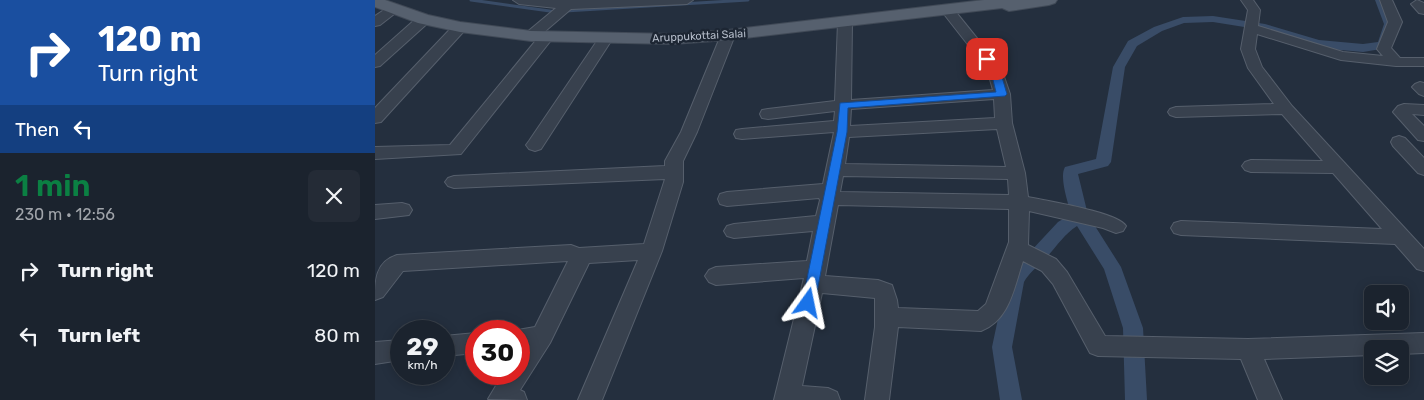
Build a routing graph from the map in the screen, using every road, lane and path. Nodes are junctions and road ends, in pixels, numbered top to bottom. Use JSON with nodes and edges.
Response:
{"nodes":[{"id":1,"x":519,"y":0,"type":"edge"},
{"id":2,"x":687,"y":0,"type":"edge"},
{"id":3,"x":1025,"y":0,"type":"edge"},
{"id":4,"x":1049,"y":0,"type":"edge"},
{"id":5,"x":1247,"y":0,"type":"edge"},
{"id":6,"x":1386,"y":0,"type":"edge"},
{"id":7,"x":655,"y":1,"type":"edge"},
{"id":8,"x":375,"y":2,"type":"edge"},
{"id":9,"x":565,"y":7,"type":"edge"},
{"id":10,"x":393,"y":8,"type":"junction"},
{"id":11,"x":966,"y":8,"type":"junction"},
{"id":12,"x":946,"y":9,"type":"junction"},
{"id":13,"x":423,"y":18,"type":"junction"},
{"id":14,"x":375,"y":22,"type":"edge"},
{"id":15,"x":845,"y":22,"type":"junction"},
{"id":16,"x":1253,"y":22,"type":"junction"},
{"id":17,"x":460,"y":27,"type":"junction"},
{"id":18,"x":728,"y":35,"type":"junction"},
{"id":19,"x":539,"y":36,"type":"junction"},
{"id":20,"x":606,"y":38,"type":"junction"},
{"id":21,"x":1396,"y":62,"type":"junction"},
{"id":22,"x":1424,"y":62,"type":"edge"},
{"id":23,"x":375,"y":63,"type":"edge"},
{"id":24,"x":1002,"y":94,"type":"junction"},
{"id":25,"x":843,"y":106,"type":"junction"},
{"id":26,"x":1286,"y":109,"type":"junction"},
{"id":27,"x":1424,"y":110,"type":"edge"},
{"id":28,"x":1176,"y":112,"type":"dead end"},
{"id":29,"x":768,"y":114,"type":"dead end"},
{"id":30,"x":375,"y":118,"type":"edge"},
{"id":31,"x":1004,"y":123,"type":"junction"},
{"id":32,"x":842,"y":129,"type":"junction"},
{"id":33,"x":742,"y":134,"type":"dead end"},
{"id":34,"x":1424,"y":136,"type":"edge"},
{"id":35,"x":1399,"y":142,"type":"dead end"},
{"id":36,"x":535,"y":145,"type":"dead end"},
{"id":37,"x":375,"y":153,"type":"edge"},
{"id":38,"x":1251,"y":166,"type":"dead end"},
{"id":39,"x":1338,"y":167,"type":"junction"},
{"id":40,"x":1424,"y":169,"type":"edge"},
{"id":41,"x":835,"y":170,"type":"junction"},
{"id":42,"x":674,"y":172,"type":"junction"},
{"id":43,"x":1016,"y":174,"type":"junction"},
{"id":44,"x":454,"y":182,"type":"dead end"},
{"id":45,"x":829,"y":194,"type":"junction"},
{"id":46,"x":727,"y":199,"type":"dead end"},
{"id":47,"x":1019,"y":202,"type":"junction"},
{"id":48,"x":402,"y":210,"type":"dead end"},
{"id":49,"x":375,"y":212,"type":"edge"},
{"id":50,"x":824,"y":223,"type":"junction"},
{"id":51,"x":1116,"y":226,"type":"dead end"},
{"id":52,"x":1181,"y":228,"type":"dead end"},
{"id":53,"x":734,"y":231,"type":"dead end"},
{"id":54,"x":1412,"y":241,"type":"edge"},
{"id":55,"x":1023,"y":251,"type":"junction"},
{"id":56,"x":652,"y":252,"type":"junction"},
{"id":57,"x":576,"y":256,"type":"junction"},
{"id":58,"x":397,"y":263,"type":"junction"},
{"id":59,"x":1424,"y":263,"type":"edge"},
{"id":60,"x":375,"y":265,"type":"edge"},
{"id":61,"x":716,"y":276,"type":"dead end"},
{"id":62,"x":814,"y":276,"type":"junction"},
{"id":63,"x":375,"y":291,"type":"edge"},
{"id":64,"x":887,"y":317,"type":"junction"},
{"id":65,"x":542,"y":336,"type":"junction"},
{"id":66,"x":530,"y":338,"type":"edge"},
{"id":67,"x":1424,"y":343,"type":"edge"},
{"id":68,"x":1248,"y":348,"type":"junction"},
{"id":69,"x":390,"y":351,"type":"edge"},
{"id":70,"x":375,"y":353,"type":"edge"},
{"id":71,"x":530,"y":354,"type":"edge"},
{"id":72,"x":511,"y":385,"type":"edge"},
{"id":73,"x":786,"y":398,"type":"edge"},
{"id":74,"x":502,"y":400,"type":"edge"},
{"id":75,"x":590,"y":400,"type":"edge"},
{"id":76,"x":828,"y":400,"type":"edge"},
{"id":77,"x":877,"y":400,"type":"edge"},
{"id":78,"x":1269,"y":400,"type":"edge"}],
"edges":[{"from":1,"to":9,"type":"street"},
{"from":2,"to":7,"type":"street"},
{"from":3,"to":11,"type":"main road","name":"Aruppukottai Salai"},
{"from":4,"to":11,"type":"main road"},
{"from":5,"to":16,"type":"street"},
{"from":6,"to":21,"type":"street"},
{"from":7,"to":9,"type":"street"},
{"from":8,"to":10,"type":"main road","name":"Aruppukottai Salai"},
{"from":9,"to":19,"type":"street"},
{"from":10,"to":13,"type":"main road","name":"Aruppukottai Salai"},
{"from":10,"to":14,"type":"street"},
{"from":11,"to":12,"type":"main road","name":"Aruppukottai Salai"},
{"from":12,"to":15,"type":"main road","name":"Aruppukottai Salai"},
{"from":12,"to":24,"type":"street"},
{"from":13,"to":17,"type":"main road","name":"Aruppukottai Salai"},
{"from":13,"to":23,"type":"street"},
{"from":15,"to":18,"type":"main road","name":"Aruppukottai Salai"},
{"from":15,"to":25,"type":"street"},
{"from":16,"to":21,"type":"street"},
{"from":16,"to":26,"type":"street"},
{"from":17,"to":19,"type":"main road","name":"Aruppukottai Salai"},
{"from":17,"to":30,"type":"street"},
{"from":18,"to":20,"type":"main road","name":"Aruppukottai Salai"},
{"from":18,"to":42,"type":"street"},
{"from":19,"to":20,"type":"main road","name":"Aruppukottai Salai"},
{"from":19,"to":37,"type":"street"},
{"from":20,"to":36,"type":"street"},
{"from":21,"to":22,"type":"street"},
{"from":24,"to":25,"type":"street"},
{"from":24,"to":31,"type":"street"},
{"from":25,"to":29,"type":"street"},
{"from":25,"to":32,"type":"street"},
{"from":26,"to":28,"type":"street"},
{"from":26,"to":39,"type":"street"},
{"from":27,"to":34,"type":"street"},
{"from":31,"to":32,"type":"street"},
{"from":31,"to":43,"type":"street"},
{"from":32,"to":33,"type":"street"},
{"from":32,"to":41,"type":"street"},
{"from":35,"to":40,"type":"street"},
{"from":38,"to":39,"type":"street"},
{"from":39,"to":54,"type":"street"},
{"from":41,"to":43,"type":"street"},
{"from":41,"to":45,"type":"street"},
{"from":42,"to":44,"type":"street"},
{"from":42,"to":56,"type":"street"},
{"from":43,"to":47,"type":"street"},
{"from":45,"to":46,"type":"street"},
{"from":45,"to":47,"type":"street"},
{"from":45,"to":50,"type":"street"},
{"from":47,"to":51,"type":"street"},
{"from":47,"to":55,"type":"street"},
{"from":48,"to":49,"type":"street"},
{"from":50,"to":53,"type":"street"},
{"from":50,"to":62,"type":"street"},
{"from":52,"to":54,"type":"street"},
{"from":54,"to":59,"type":"street"},
{"from":55,"to":64,"type":"street"},
{"from":55,"to":68,"type":"street"},
{"from":56,"to":57,"type":"street"},
{"from":56,"to":75,"type":"street"},
{"from":57,"to":58,"type":"street"},
{"from":57,"to":65,"type":"street"},
{"from":58,"to":60,"type":"street"},
{"from":58,"to":63,"type":"street"},
{"from":61,"to":62,"type":"street"},
{"from":62,"to":64,"type":"street"},
{"from":62,"to":73,"type":"street"},
{"from":64,"to":77,"type":"street"},
{"from":65,"to":66,"type":"street"},
{"from":65,"to":71,"type":"street"},
{"from":67,"to":68,"type":"street"},
{"from":68,"to":78,"type":"street"},
{"from":69,"to":70,"type":"street"},
{"from":72,"to":74,"type":"street"},
{"from":73,"to":76,"type":"street"}]}
